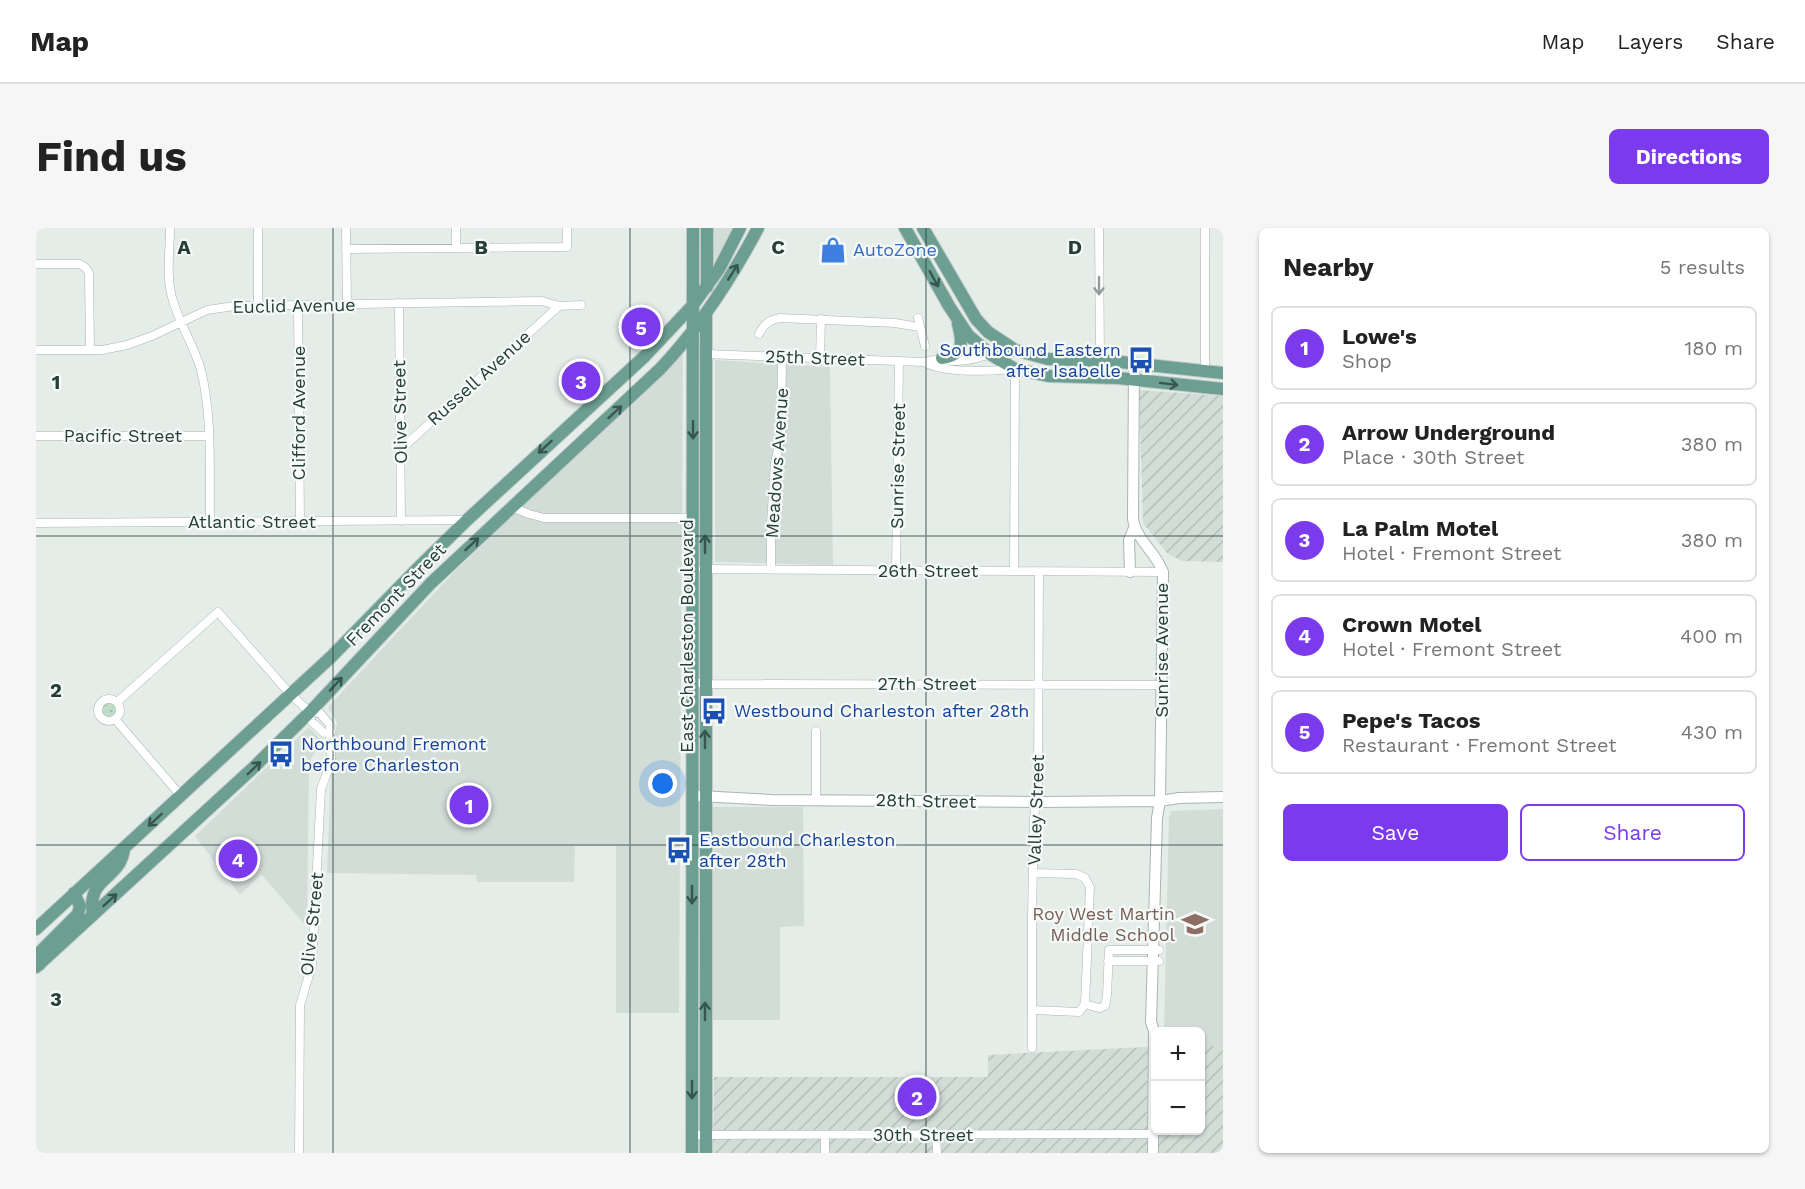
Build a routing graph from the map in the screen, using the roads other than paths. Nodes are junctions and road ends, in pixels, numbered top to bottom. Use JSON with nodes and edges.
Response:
{"nodes":[{"id":1,"x":170,"y":228,"type":"edge"},
{"id":2,"x":258,"y":228,"type":"edge"},
{"id":3,"x":346,"y":228,"type":"edge"},
{"id":4,"x":456,"y":228,"type":"edge"},
{"id":5,"x":567,"y":228,"type":"edge"},
{"id":6,"x":693,"y":228,"type":"edge"},
{"id":7,"x":707,"y":228,"type":"edge"},
{"id":8,"x":741,"y":228,"type":"edge"},
{"id":9,"x":758,"y":228,"type":"edge"},
{"id":10,"x":906,"y":228,"type":"edge"},
{"id":11,"x":916,"y":228,"type":"edge"},
{"id":12,"x":923,"y":228,"type":"edge"},
{"id":13,"x":1099,"y":228,"type":"edge"},
{"id":14,"x":1204,"y":228,"type":"edge"},
{"id":15,"x":456,"y":248,"type":"junction"},
{"id":16,"x":346,"y":249,"type":"junction"},
{"id":17,"x":36,"y":264,"type":"edge"},
{"id":18,"x":944,"y":265,"type":"junction"},
{"id":19,"x":707,"y":285,"type":"junction"},
{"id":20,"x":399,"y":303,"type":"junction"},
{"id":21,"x":258,"y":305,"type":"junction"},
{"id":22,"x":298,"y":305,"type":"junction"},
{"id":23,"x":346,"y":305,"type":"junction"},
{"id":24,"x":581,"y":305,"type":"dead end"},
{"id":25,"x":693,"y":305,"type":"junction"},
{"id":26,"x":559,"y":306,"type":"junction"},
{"id":27,"x":706,"y":315,"type":"junction"},
{"id":28,"x":956,"y":317,"type":"junction"},
{"id":29,"x":918,"y":318,"type":"dead end"},
{"id":30,"x":821,"y":319,"type":"junction"},
{"id":31,"x":181,"y":321,"type":"junction"},
{"id":32,"x":920,"y":327,"type":"junction"},
{"id":33,"x":693,"y":334,"type":"junction"},
{"id":34,"x":759,"y":334,"type":"dead end"},
{"id":35,"x":925,"y":346,"type":"dead end"},
{"id":36,"x":36,"y":350,"type":"edge"},
{"id":37,"x":90,"y":350,"type":"junction"},
{"id":38,"x":706,"y":354,"type":"junction"},
{"id":39,"x":990,"y":354,"type":"junction"},
{"id":40,"x":782,"y":357,"type":"junction"},
{"id":41,"x":820,"y":358,"type":"junction"},
{"id":42,"x":942,"y":358,"type":"junction"},
{"id":43,"x":1054,"y":360,"type":"junction"},
{"id":44,"x":900,"y":361,"type":"junction"},
{"id":45,"x":1100,"y":361,"type":"junction"},
{"id":46,"x":924,"y":362,"type":"junction"},
{"id":47,"x":1134,"y":363,"type":"junction"},
{"id":48,"x":660,"y":369,"type":"junction"},
{"id":49,"x":1016,"y":369,"type":"junction"},
{"id":50,"x":693,"y":371,"type":"junction"},
{"id":51,"x":1205,"y":372,"type":"junction"},
{"id":52,"x":1223,"y":373,"type":"edge"},
{"id":53,"x":1134,"y":380,"type":"junction"},
{"id":54,"x":1223,"y":389,"type":"edge"},
{"id":55,"x":36,"y":436,"type":"edge"},
{"id":56,"x":209,"y":436,"type":"junction"},
{"id":57,"x":400,"y":450,"type":"junction"},
{"id":58,"x":512,"y":507,"type":"junction"},
{"id":59,"x":693,"y":518,"type":"junction"},
{"id":60,"x":467,"y":520,"type":"junction"},
{"id":61,"x":300,"y":521,"type":"junction"},
{"id":62,"x":401,"y":521,"type":"junction"},
{"id":63,"x":210,"y":522,"type":"junction"},
{"id":64,"x":36,"y":523,"type":"edge"},
{"id":65,"x":1134,"y":528,"type":"junction"},
{"id":66,"x":699,"y":569,"type":"junction"},
{"id":67,"x":771,"y":569,"type":"junction"},
{"id":68,"x":896,"y":570,"type":"junction"},
{"id":69,"x":1014,"y":571,"type":"junction"},
{"id":70,"x":1039,"y":571,"type":"junction"},
{"id":71,"x":1130,"y":572,"type":"junction"},
{"id":72,"x":1163,"y":572,"type":"junction"},
{"id":73,"x":699,"y":683,"type":"junction"},
{"id":74,"x":1039,"y":684,"type":"junction"},
{"id":75,"x":1162,"y":685,"type":"junction"},
{"id":76,"x":291,"y":695,"type":"junction"},
{"id":77,"x":117,"y":702,"type":"junction"},
{"id":78,"x":310,"y":712,"type":"junction"},
{"id":79,"x":116,"y":719,"type":"junction"},
{"id":80,"x":816,"y":731,"type":"dead end"},
{"id":81,"x":180,"y":796,"type":"junction"},
{"id":82,"x":699,"y":796,"type":"junction"},
{"id":83,"x":1223,"y":797,"type":"edge"},
{"id":84,"x":816,"y":800,"type":"junction"},
{"id":85,"x":1160,"y":801,"type":"junction"},
{"id":86,"x":1035,"y":802,"type":"junction"},
{"id":87,"x":1223,"y":802,"type":"edge"},
{"id":88,"x":124,"y":848,"type":"junction"},
{"id":89,"x":1033,"y":873,"type":"junction"},
{"id":90,"x":74,"y":893,"type":"junction"},
{"id":91,"x":93,"y":915,"type":"junction"},
{"id":92,"x":36,"y":928,"type":"edge"},
{"id":93,"x":692,"y":931,"type":"junction"},
{"id":94,"x":705,"y":953,"type":"junction"},
{"id":95,"x":1156,"y":956,"type":"junction"},
{"id":96,"x":1108,"y":961,"type":"junction"},
{"id":97,"x":37,"y":966,"type":"edge"},
{"id":98,"x":692,"y":977,"type":"junction"},
{"id":99,"x":1085,"y":1004,"type":"junction"},
{"id":100,"x":1032,"y":1010,"type":"junction"},
{"id":101,"x":1032,"y":1048,"type":"dead end"},
{"id":102,"x":1153,"y":1081,"type":"edge"},
{"id":103,"x":1151,"y":1134,"type":"edge"},
{"id":104,"x":706,"y":1135,"type":"junction"},
{"id":105,"x":936,"y":1135,"type":"junction"},
{"id":106,"x":1154,"y":1135,"type":"edge"},
{"id":107,"x":692,"y":1136,"type":"junction"},
{"id":108,"x":825,"y":1136,"type":"junction"},
{"id":109,"x":299,"y":1153,"type":"edge"},
{"id":110,"x":692,"y":1153,"type":"edge"},
{"id":111,"x":706,"y":1153,"type":"edge"},
{"id":112,"x":825,"y":1153,"type":"edge"},
{"id":113,"x":937,"y":1153,"type":"edge"},
{"id":114,"x":1154,"y":1153,"type":"edge"}],
"edges":[{"from":1,"to":31,"type":"street"},
{"from":2,"to":21,"type":"street"},
{"from":3,"to":16,"type":"street"},
{"from":4,"to":15,"type":"street"},
{"from":5,"to":15,"type":"street"},
{"from":6,"to":25,"type":"main road","name":"East Charleston Boulevard"},
{"from":7,"to":19,"type":"main road","name":"East Charleston Boulevard"},
{"from":8,"to":19,"type":"main road","name":"Fremont Street"},
{"from":27,"to":9,"type":"main road","name":"Fremont Street","one_way":true},
{"from":10,"to":28,"type":"main road","one_way":true},
{"from":11,"to":18,"type":"main road"},
{"from":12,"to":18,"type":"main road"},
{"from":13,"to":45,"type":"street","one_way":true},
{"from":14,"to":51,"type":"street"},
{"from":15,"to":16,"type":"street"},
{"from":16,"to":23,"type":"street"},
{"from":17,"to":37,"type":"street"},
{"from":18,"to":43,"type":"main road"},
{"from":19,"to":25,"type":"main road","name":"Fremont Street"},
{"from":19,"to":27,"type":"main road","name":"East Charleston Boulevard"},
{"from":20,"to":23,"type":"street","name":"Euclid Avenue"},
{"from":20,"to":26,"type":"street","name":"Euclid Avenue"},
{"from":20,"to":57,"type":"street","name":"Olive Street"},
{"from":21,"to":22,"type":"street","name":"Euclid Avenue"},
{"from":21,"to":31,"type":"street","name":"Euclid Avenue"},
{"from":22,"to":23,"type":"street","name":"Euclid Avenue"},
{"from":22,"to":61,"type":"street","name":"Clifford Avenue"},
{"from":24,"to":26,"type":"street","name":"Euclid Avenue"},
{"from":25,"to":33,"type":"main road","name":"East Charleston Boulevard"},
{"from":25,"to":60,"type":"main road","name":"Fremont Street","one_way":true},
{"from":26,"to":57,"type":"street","name":"Russell Avenue"},
{"from":27,"to":33,"type":"main road","name":"Fremont Street"},
{"from":27,"to":38,"type":"main road","name":"East Charleston Boulevard"},
{"from":28,"to":39,"type":"main road"},
{"from":28,"to":42,"type":"main road"},
{"from":29,"to":32,"type":"street"},
{"from":30,"to":32,"type":"street"},
{"from":30,"to":34,"type":"street"},
{"from":30,"to":41,"type":"street"},
{"from":31,"to":37,"type":"street","name":"Euclid Avenue"},
{"from":31,"to":56,"type":"street"},
{"from":32,"to":35,"type":"street"},
{"from":33,"to":48,"type":"main road","name":"Fremont Street"},
{"from":33,"to":50,"type":"main road","name":"East Charleston Boulevard"},
{"from":36,"to":37,"type":"street","name":"Euclid Avenue"},
{"from":38,"to":40,"type":"street","name":"25th Street"},
{"from":66,"to":38,"type":"main road","name":"East Charleston Boulevard","one_way":true},
{"from":39,"to":42,"type":"street","name":"25th Street"},
{"from":39,"to":43,"type":"main road"},
{"from":39,"to":49,"type":"main road"},
{"from":40,"to":41,"type":"street","name":"25th Street"},
{"from":40,"to":67,"type":"street","name":"Meadows Avenue"},
{"from":41,"to":44,"type":"street","name":"25th Street"},
{"from":42,"to":46,"type":"street","name":"25th Street"},
{"from":43,"to":45,"type":"main road"},
{"from":44,"to":46,"type":"street","name":"25th Street"},
{"from":44,"to":68,"type":"street","name":"Sunrise Street"},
{"from":45,"to":47,"type":"main road"},
{"from":46,"to":49,"type":"street","name":"25th Street"},
{"from":47,"to":51,"type":"main road"},
{"from":47,"to":53,"type":"street"},
{"from":48,"to":50,"type":"main road"},
{"from":58,"to":48,"type":"main road","name":"Fremont Street","one_way":true},
{"from":49,"to":53,"type":"main road"},
{"from":49,"to":69,"type":"street"},
{"from":50,"to":59,"type":"main road","name":"East Charleston Boulevard","one_way":true},
{"from":51,"to":52,"type":"main road"},
{"from":53,"to":54,"type":"main road","one_way":true},
{"from":53,"to":65,"type":"street"},
{"from":55,"to":56,"type":"street","name":"Pacific Street"},
{"from":56,"to":63,"type":"street"},
{"from":57,"to":62,"type":"street","name":"Olive Street"},
{"from":58,"to":59,"type":"street"},
{"from":78,"to":58,"type":"main road","name":"Fremont Street","one_way":true},
{"from":59,"to":66,"type":"main road","name":"East Charleston Boulevard"},
{"from":60,"to":62,"type":"street","name":"Atlantic Street"},
{"from":60,"to":76,"type":"main road","name":"Fremont Street"},
{"from":61,"to":62,"type":"street","name":"Atlantic Street"},
{"from":61,"to":63,"type":"street","name":"Atlantic Street"},
{"from":63,"to":64,"type":"street","name":"Atlantic Street"},
{"from":65,"to":71,"type":"street"},
{"from":65,"to":72,"type":"street","name":"Sunrise Avenue"},
{"from":66,"to":67,"type":"street","name":"26th Street"},
{"from":66,"to":73,"type":"main road","name":"East Charleston Boulevard"},
{"from":67,"to":68,"type":"street","name":"26th Street"},
{"from":68,"to":69,"type":"street","name":"26th Street"},
{"from":69,"to":70,"type":"street","name":"26th Street"},
{"from":70,"to":71,"type":"street","name":"26th Street"},
{"from":70,"to":74,"type":"street","name":"Valley Street"},
{"from":71,"to":72,"type":"street","name":"26th Street"},
{"from":72,"to":75,"type":"street","name":"Sunrise Avenue"},
{"from":73,"to":74,"type":"street","name":"27th Street"},
{"from":73,"to":82,"type":"main road","name":"East Charleston Boulevard"},
{"from":74,"to":75,"type":"street","name":"27th Street"},
{"from":74,"to":86,"type":"street","name":"Valley Street"},
{"from":75,"to":85,"type":"street","name":"Sunrise Avenue"},
{"from":76,"to":77,"type":"street","name":"Olive Street"},
{"from":76,"to":78,"type":"street","name":"Olive Street"},
{"from":76,"to":81,"type":"main road","name":"Fremont Street"},
{"from":77,"to":79,"type":"street"},
{"from":77,"to":79,"type":"street"},
{"from":91,"to":78,"type":"main road","name":"Fremont Street","one_way":true},
{"from":78,"to":109,"type":"street","name":"Olive Street"},
{"from":79,"to":81,"type":"street"},
{"from":80,"to":84,"type":"street"},
{"from":81,"to":88,"type":"main road","name":"Fremont Street","one_way":true},
{"from":82,"to":84,"type":"street","name":"28th Street"},
{"from":82,"to":93,"type":"main road","name":"East Charleston Boulevard","one_way":true},
{"from":82,"to":94,"type":"main road","name":"East Charleston Boulevard"},
{"from":83,"to":85,"type":"street","name":"28th Street"},
{"from":84,"to":86,"type":"street","name":"28th Street"},
{"from":85,"to":86,"type":"street","name":"28th Street"},
{"from":85,"to":87,"type":"street","name":"28th Street"},
{"from":85,"to":95,"type":"street","name":"Sunrise Avenue"},
{"from":86,"to":89,"type":"street","name":"Valley Street"},
{"from":88,"to":90,"type":"main road","name":"Fremont Street"},
{"from":88,"to":91,"type":"main road"},
{"from":89,"to":99,"type":"street"},
{"from":89,"to":100,"type":"street","name":"Valley Street"},
{"from":90,"to":92,"type":"main road","name":"Fremont Street"},
{"from":90,"to":97,"type":"main road"},
{"from":91,"to":97,"type":"main road","name":"Fremont Street"},
{"from":93,"to":94,"type":"main road"},
{"from":93,"to":98,"type":"main road","name":"East Charleston Boulevard"},
{"from":94,"to":98,"type":"main road"},
{"from":104,"to":94,"type":"main road","name":"East Charleston Boulevard","one_way":true},
{"from":95,"to":96,"type":"street"},
{"from":95,"to":96,"type":"street"},
{"from":95,"to":102,"type":"street","name":"Sunrise Avenue"},
{"from":96,"to":99,"type":"street"},
{"from":98,"to":107,"type":"main road","name":"East Charleston Boulevard","one_way":true},
{"from":99,"to":100,"type":"street"},
{"from":100,"to":101,"type":"street","name":"Valley Street"},
{"from":103,"to":105,"type":"street","name":"30th Street"},
{"from":104,"to":107,"type":"street","name":"30th Street"},
{"from":104,"to":108,"type":"street","name":"30th Street"},
{"from":104,"to":111,"type":"main road","name":"East Charleston Boulevard"},
{"from":105,"to":108,"type":"street","name":"30th Street"},
{"from":105,"to":113,"type":"street"},
{"from":106,"to":114,"type":"street","name":"Sunrise Avenue"},
{"from":107,"to":110,"type":"main road","name":"East Charleston Boulevard"},
{"from":108,"to":112,"type":"street"}]}
